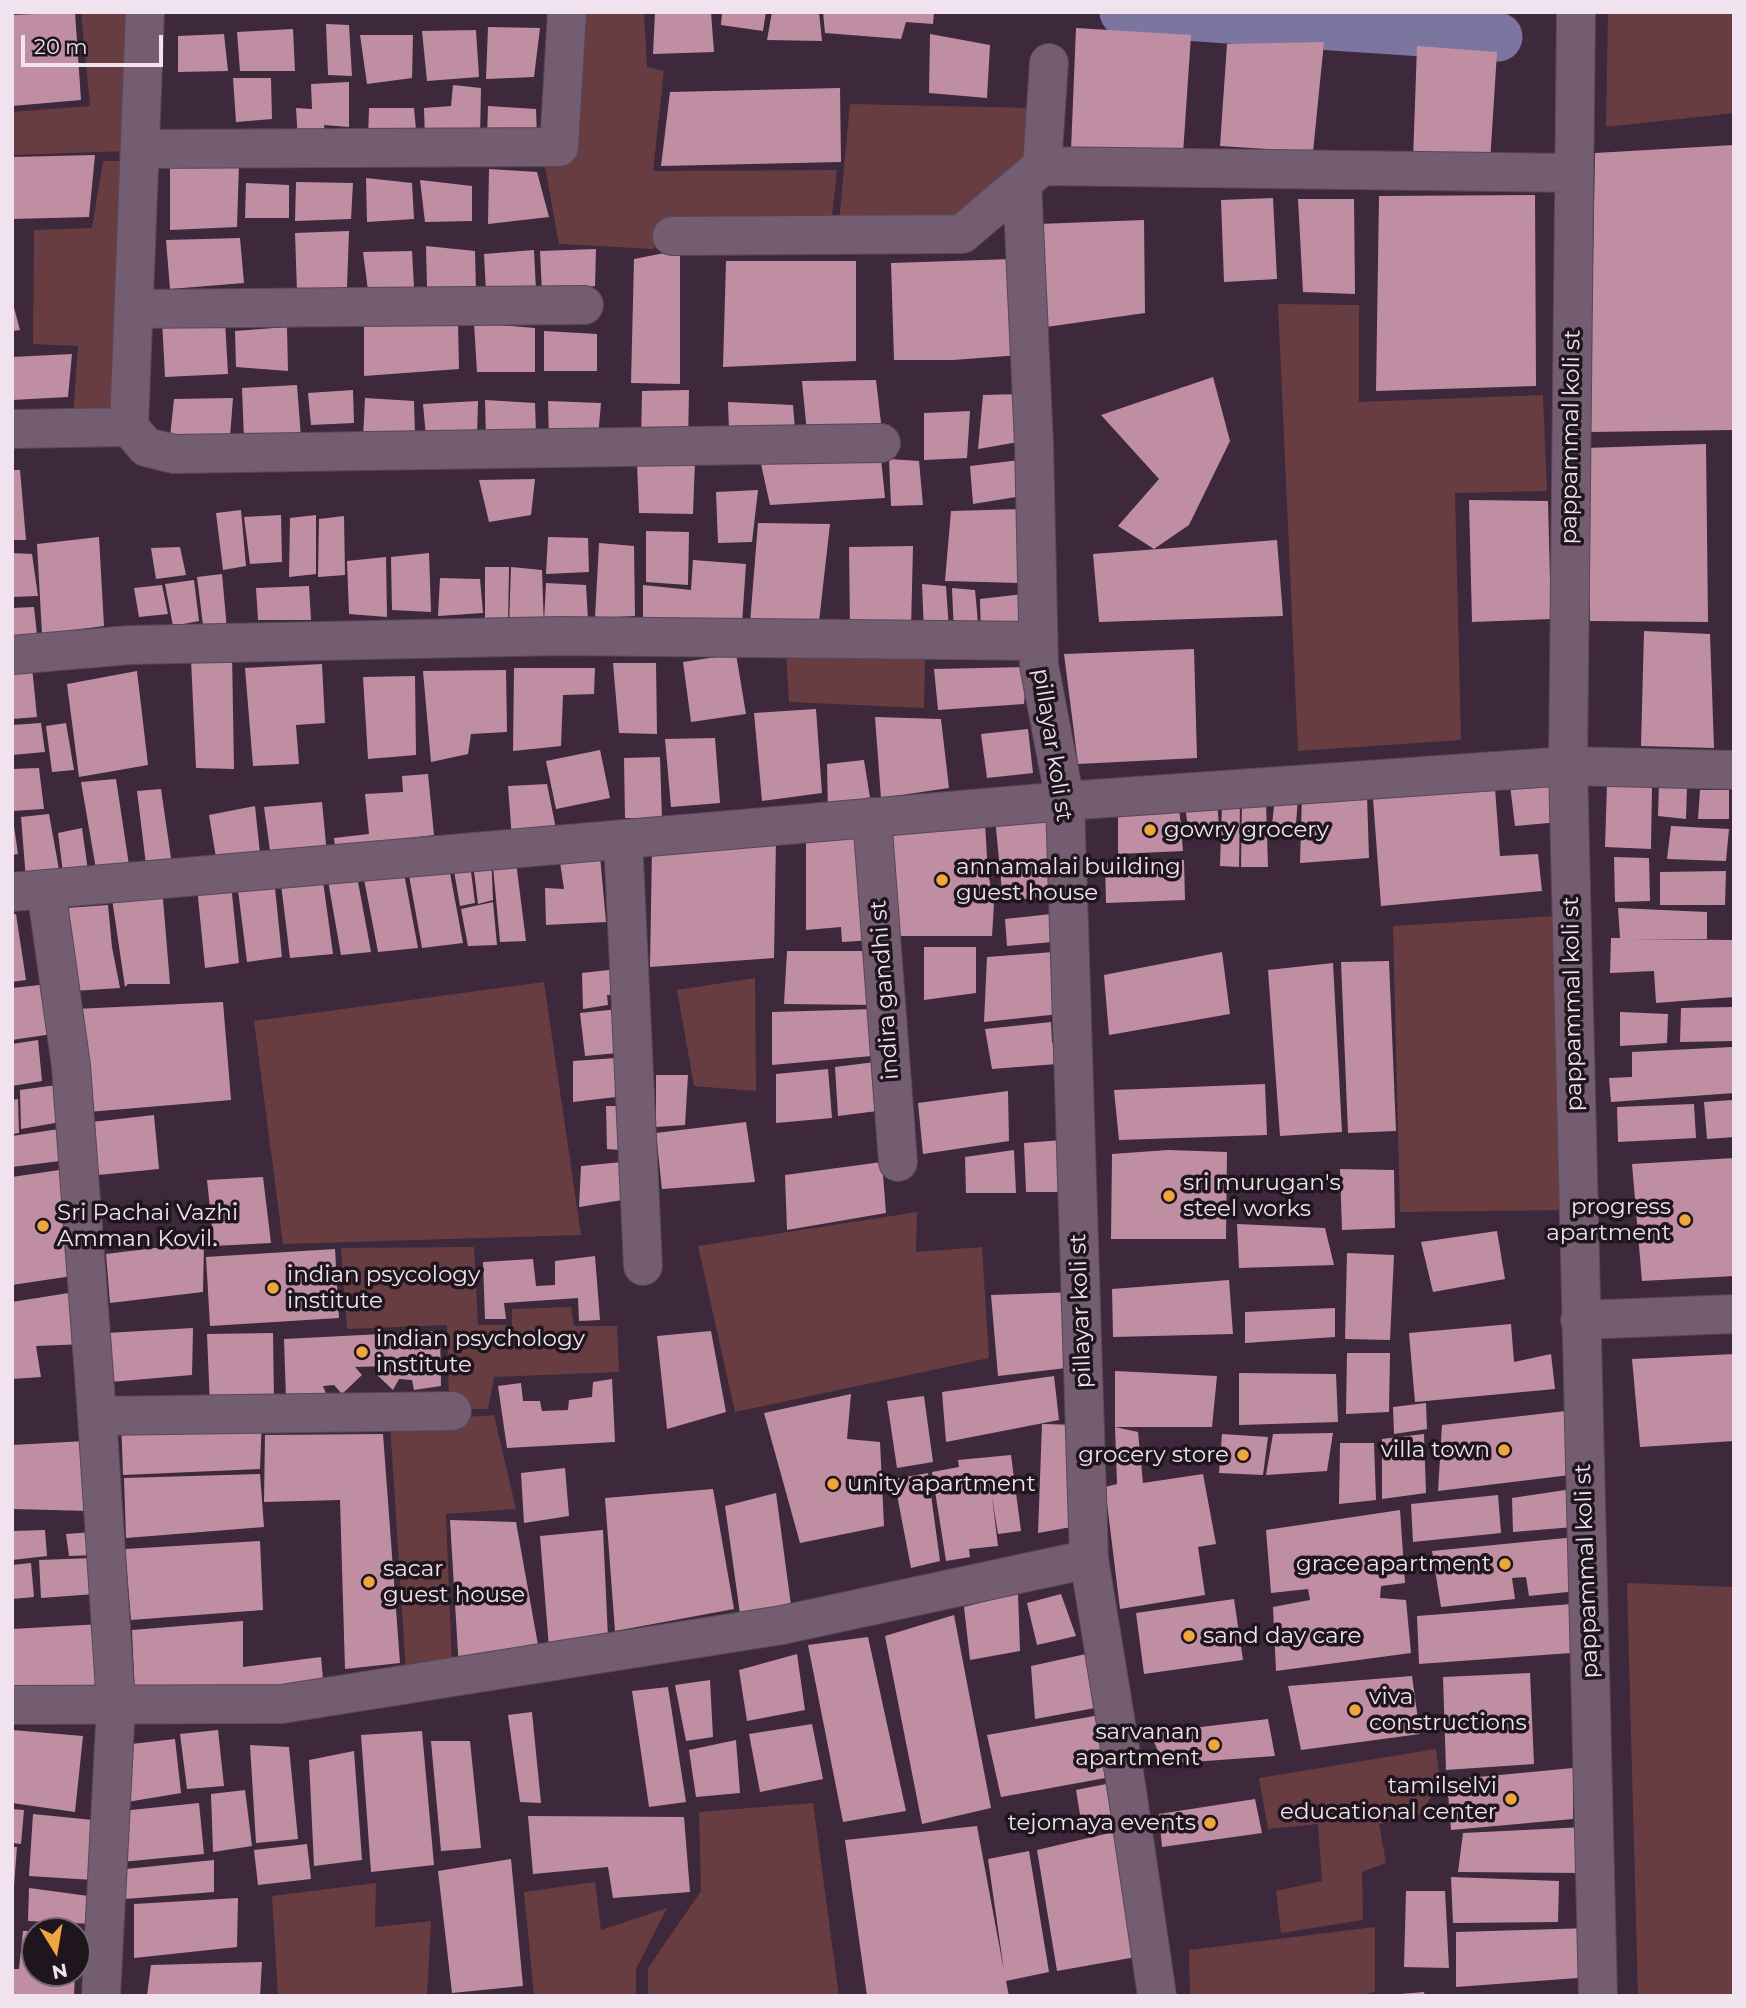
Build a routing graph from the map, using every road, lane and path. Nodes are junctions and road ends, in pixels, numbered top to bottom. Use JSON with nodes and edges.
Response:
{"nodes":[{"id":1,"x":145,"y":12,"type":"edge"},
{"id":2,"x":567,"y":12,"type":"edge"},
{"id":3,"x":1576,"y":12,"type":"edge"},
{"id":4,"x":1049,"y":63,"type":"dead end"},
{"id":5,"x":140,"y":149,"type":"junction"},
{"id":6,"x":1574,"y":173,"type":"junction"},
{"id":7,"x":1032,"y":175,"type":"junction"},
{"id":8,"x":672,"y":236,"type":"dead end"},
{"id":9,"x":584,"y":305,"type":"dead end"},
{"id":10,"x":134,"y":309,"type":"junction"},
{"id":11,"x":129,"y":427,"type":"junction"},
{"id":12,"x":12,"y":429,"type":"edge"},
{"id":13,"x":881,"y":443,"type":"dead end"},
{"id":14,"x":1038,"y":640,"type":"junction"},
{"id":15,"x":12,"y":655,"type":"edge"},
{"id":16,"x":1568,"y":766,"type":"junction"},
{"id":17,"x":1734,"y":769,"type":"edge"},
{"id":18,"x":1065,"y":801,"type":"junction"},
{"id":19,"x":873,"y":817,"type":"junction"},
{"id":20,"x":623,"y":839,"type":"junction"},
{"id":21,"x":29,"y":891,"type":"edge"},
{"id":22,"x":898,"y":1163,"type":"dead end"},
{"id":23,"x":643,"y":1266,"type":"dead end"},
{"id":24,"x":1734,"y":1314,"type":"edge"},
{"id":25,"x":1580,"y":1320,"type":"junction"},
{"id":26,"x":452,"y":1411,"type":"dead end"},
{"id":27,"x":97,"y":1416,"type":"junction"},
{"id":28,"x":1089,"y":1559,"type":"junction"},
{"id":29,"x":116,"y":1704,"type":"junction"},
{"id":30,"x":12,"y":1705,"type":"edge"},
{"id":31,"x":100,"y":1996,"type":"edge"},
{"id":32,"x":1157,"y":1996,"type":"edge"},
{"id":33,"x":1598,"y":1996,"type":"edge"}],
"edges":[{"from":1,"to":5,"type":"street"},
{"from":2,"to":5,"type":"street"},
{"from":3,"to":6,"type":"street","name":"pappammal koli st"},
{"from":4,"to":7,"type":"street","name":"pillayar koli st"},
{"from":5,"to":10,"type":"street"},
{"from":6,"to":7,"type":"street"},
{"from":6,"to":16,"type":"street","name":"pappammal koli st"},
{"from":7,"to":8,"type":"street"},
{"from":7,"to":14,"type":"street","name":"pillayar koli st"},
{"from":9,"to":10,"type":"street"},
{"from":10,"to":11,"type":"street"},
{"from":11,"to":12,"type":"street"},
{"from":11,"to":13,"type":"street"},
{"from":14,"to":15,"type":"street"},
{"from":14,"to":18,"type":"street","name":"pillayar koli st"},
{"from":16,"to":17,"type":"street"},
{"from":16,"to":18,"type":"street"},
{"from":16,"to":25,"type":"street","name":"pappammal koli st"},
{"from":18,"to":19,"type":"street"},
{"from":18,"to":28,"type":"street","name":"pillayar koli st"},
{"from":19,"to":20,"type":"street"},
{"from":19,"to":22,"type":"street","name":"indira gandhi st"},
{"from":20,"to":21,"type":"street"},
{"from":20,"to":23,"type":"street"},
{"from":21,"to":27,"type":"street"},
{"from":24,"to":25,"type":"street"},
{"from":25,"to":33,"type":"street","name":"pappammal koli st"},
{"from":26,"to":27,"type":"street"},
{"from":27,"to":29,"type":"street"},
{"from":28,"to":29,"type":"street"},
{"from":28,"to":32,"type":"street","name":"pillayar koli st"},
{"from":29,"to":30,"type":"street"},
{"from":29,"to":31,"type":"street"}]}
